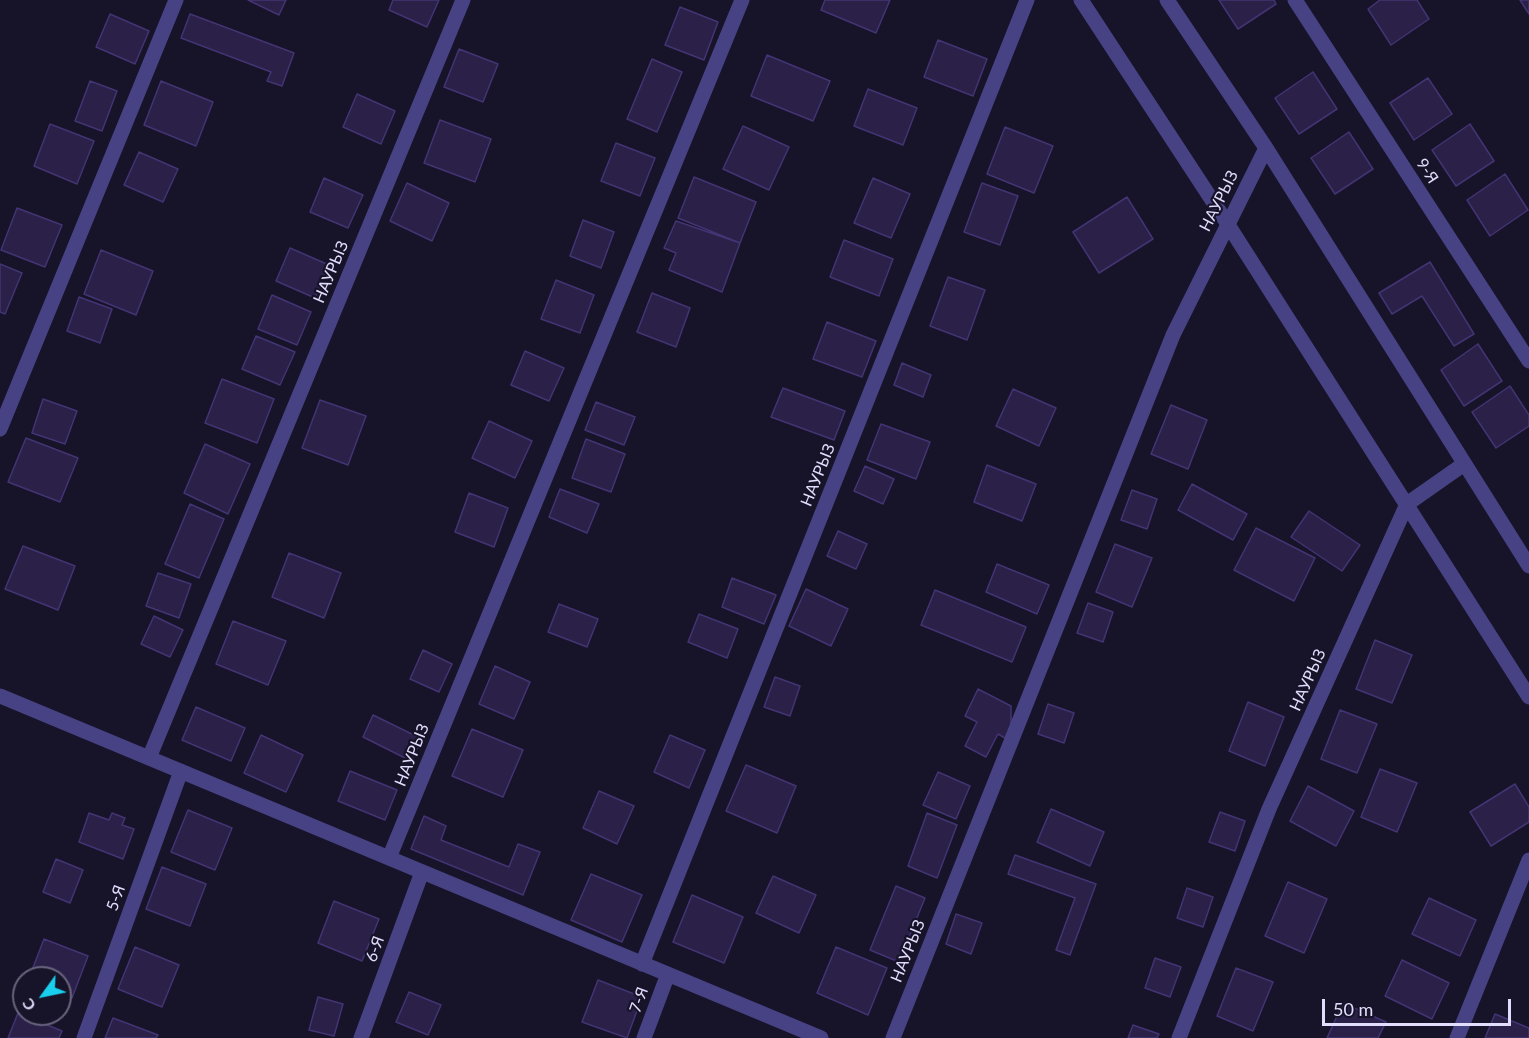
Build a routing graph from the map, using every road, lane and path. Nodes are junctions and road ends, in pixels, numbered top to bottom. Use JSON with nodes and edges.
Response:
{"nodes":[{"id":1,"x":176,"y":0,"type":"edge"},
{"id":2,"x":464,"y":0,"type":"edge"},
{"id":3,"x":741,"y":0,"type":"edge"},
{"id":4,"x":1027,"y":0,"type":"edge"},
{"id":5,"x":1081,"y":0,"type":"edge"},
{"id":6,"x":1167,"y":0,"type":"edge"},
{"id":7,"x":1295,"y":0,"type":"edge"},
{"id":8,"x":1266,"y":148,"type":"junction"},
{"id":9,"x":1227,"y":223,"type":"junction"},
{"id":10,"x":1529,"y":361,"type":"edge"},
{"id":11,"x":0,"y":429,"type":"edge"},
{"id":12,"x":1464,"y":464,"type":"junction"},
{"id":13,"x":1407,"y":504,"type":"junction"},
{"id":14,"x":1529,"y":566,"type":"edge"},
{"id":15,"x":0,"y":696,"type":"edge"},
{"id":16,"x":1529,"y":697,"type":"edge"},
{"id":17,"x":149,"y":758,"type":"junction"},
{"id":18,"x":181,"y":771,"type":"junction"},
{"id":19,"x":390,"y":858,"type":"junction"},
{"id":20,"x":1529,"y":860,"type":"edge"},
{"id":21,"x":422,"y":872,"type":"junction"},
{"id":22,"x":642,"y":964,"type":"junction"},
{"id":23,"x":668,"y":974,"type":"junction"},
{"id":24,"x":84,"y":1038,"type":"edge"},
{"id":25,"x":361,"y":1038,"type":"edge"},
{"id":26,"x":644,"y":1038,"type":"edge"},
{"id":27,"x":821,"y":1038,"type":"edge"},
{"id":28,"x":893,"y":1038,"type":"edge"},
{"id":29,"x":1179,"y":1038,"type":"edge"},
{"id":30,"x":1457,"y":1038,"type":"edge"}],
"edges":[{"from":1,"to":11,"type":"street"},
{"from":2,"to":17,"type":"street","name":"НАУРЫЗ"},
{"from":3,"to":19,"type":"street","name":"НАУРЫЗ"},
{"from":4,"to":22,"type":"street","name":"НАУРЫЗ"},
{"from":5,"to":9,"type":"street"},
{"from":6,"to":8,"type":"street"},
{"from":7,"to":10,"type":"street","name":"9-Я"},
{"from":8,"to":9,"type":"street","name":"НАУРЫЗ"},
{"from":8,"to":12,"type":"street"},
{"from":9,"to":13,"type":"street"},
{"from":9,"to":28,"type":"street","name":"НАУРЫЗ"},
{"from":12,"to":13,"type":"street"},
{"from":12,"to":14,"type":"street"},
{"from":13,"to":16,"type":"street"},
{"from":13,"to":29,"type":"street","name":"НАУРЫЗ"},
{"from":15,"to":17,"type":"street"},
{"from":17,"to":18,"type":"street"},
{"from":18,"to":19,"type":"street"},
{"from":18,"to":24,"type":"street","name":"5-Я"},
{"from":19,"to":21,"type":"street"},
{"from":20,"to":30,"type":"street"},
{"from":21,"to":22,"type":"street"},
{"from":21,"to":25,"type":"street","name":"6-Я"},
{"from":22,"to":23,"type":"street"},
{"from":23,"to":26,"type":"street","name":"7-Я"},
{"from":23,"to":27,"type":"street"}]}
